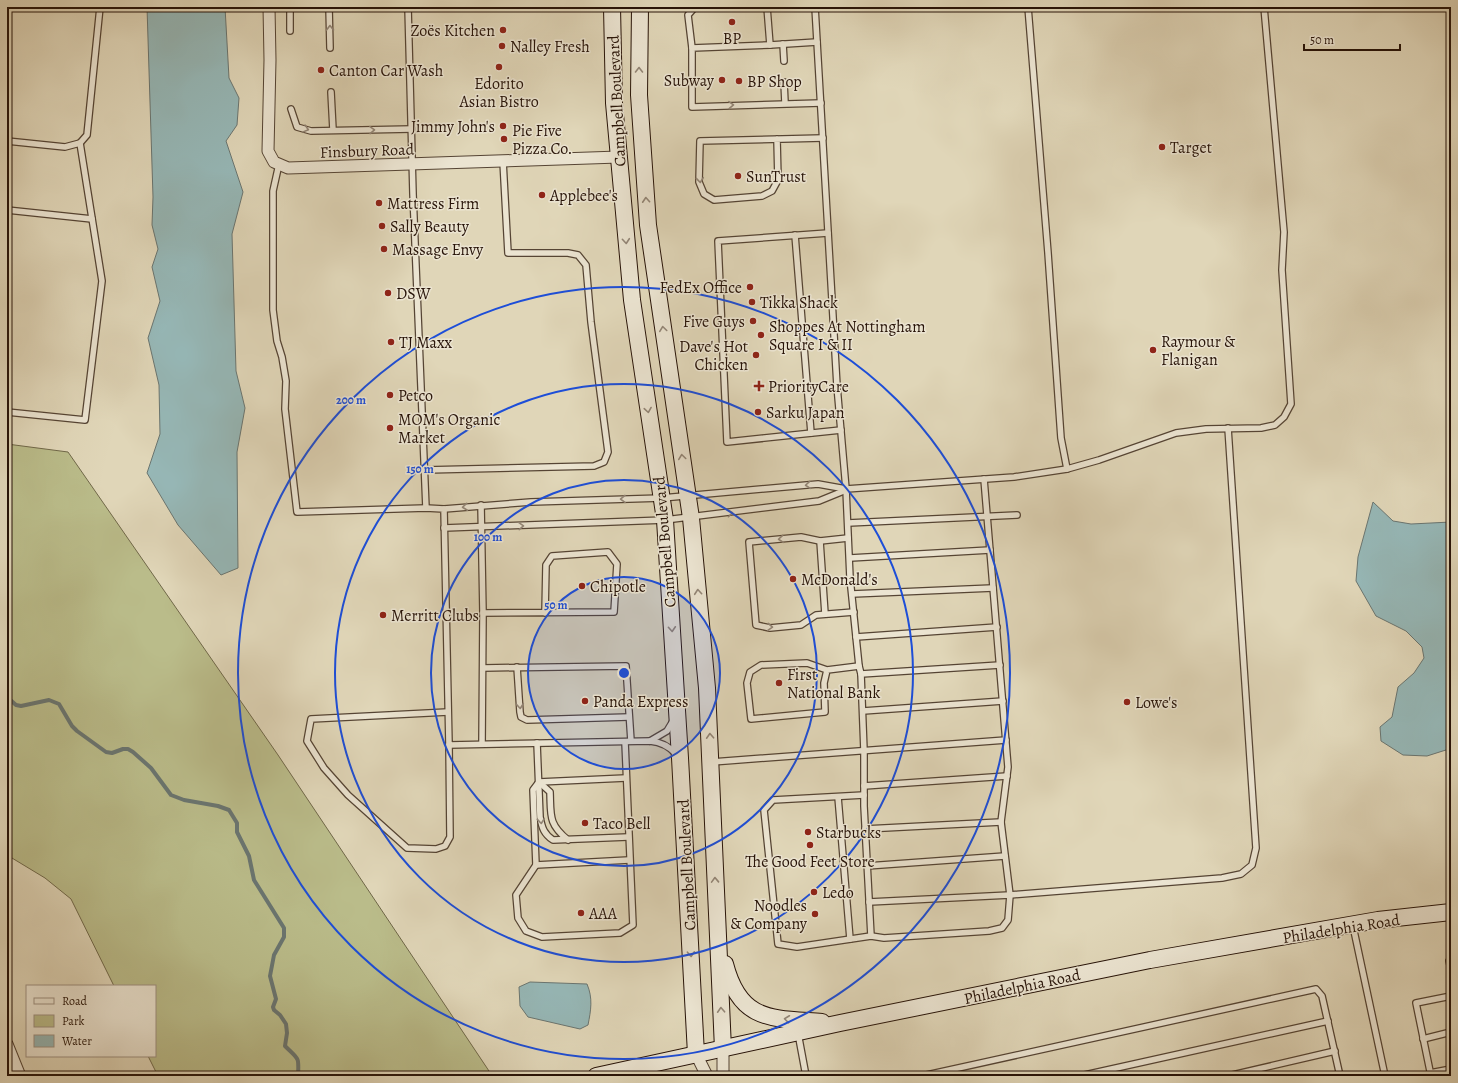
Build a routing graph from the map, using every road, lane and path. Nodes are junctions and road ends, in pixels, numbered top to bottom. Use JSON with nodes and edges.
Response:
{"nodes":[{"id":1,"x":100,"y":7,"type":"edge"},
{"id":2,"x":269,"y":7,"type":"edge"},
{"id":3,"x":290,"y":7,"type":"edge"},
{"id":4,"x":329,"y":7,"type":"edge"},
{"id":5,"x":408,"y":7,"type":"edge"},
{"id":6,"x":612,"y":7,"type":"edge"},
{"id":7,"x":640,"y":7,"type":"edge"},
{"id":8,"x":695,"y":7,"type":"edge"},
{"id":9,"x":767,"y":7,"type":"edge"},
{"id":10,"x":815,"y":7,"type":"edge"},
{"id":11,"x":1028,"y":7,"type":"edge"},
{"id":12,"x":1264,"y":7,"type":"edge"},
{"id":13,"x":290,"y":31,"type":"dead end"},
{"id":14,"x":817,"y":42,"type":"junction"},
{"id":15,"x":783,"y":44,"type":"junction"},
{"id":16,"x":770,"y":45,"type":"junction"},
{"id":17,"x":330,"y":48,"type":"dead end"},
{"id":18,"x":692,"y":48,"type":"junction"},
{"id":19,"x":784,"y":61,"type":"dead end"},
{"id":20,"x":784,"y":82,"type":"dead end"},
{"id":21,"x":331,"y":92,"type":"dead end"},
{"id":22,"x":785,"y":103,"type":"junction"},
{"id":23,"x":821,"y":103,"type":"junction"},
{"id":24,"x":291,"y":109,"type":"dead end"},
{"id":25,"x":412,"y":129,"type":"junction"},
{"id":26,"x":333,"y":130,"type":"junction"},
{"id":27,"x":823,"y":138,"type":"junction"},
{"id":28,"x":777,"y":139,"type":"junction"},
{"id":29,"x":7,"y":141,"type":"edge"},
{"id":30,"x":80,"y":143,"type":"junction"},
{"id":31,"x":619,"y":157,"type":"junction"},
{"id":32,"x":503,"y":161,"type":"junction"},
{"id":33,"x":279,"y":164,"type":"junction"},
{"id":34,"x":412,"y":164,"type":"junction"},
{"id":35,"x":7,"y":210,"type":"edge"},
{"id":36,"x":92,"y":219,"type":"junction"},
{"id":37,"x":828,"y":233,"type":"junction"},
{"id":38,"x":795,"y":235,"type":"junction"},
{"id":39,"x":7,"y":412,"type":"edge"},
{"id":40,"x":1228,"y":428,"type":"junction"},
{"id":41,"x":841,"y":430,"type":"junction"},
{"id":42,"x":811,"y":434,"type":"junction"},
{"id":43,"x":1066,"y":469,"type":"junction"},
{"id":44,"x":425,"y":470,"type":"junction"},
{"id":45,"x":984,"y":479,"type":"junction"},
{"id":46,"x":846,"y":490,"type":"junction"},
{"id":47,"x":688,"y":496,"type":"junction"},
{"id":48,"x":662,"y":498,"type":"junction"},
{"id":49,"x":481,"y":505,"type":"junction"},
{"id":50,"x":426,"y":508,"type":"junction"},
{"id":51,"x":444,"y":509,"type":"junction"},
{"id":52,"x":1017,"y":515,"type":"dead end"},
{"id":53,"x":987,"y":516,"type":"junction"},
{"id":54,"x":691,"y":518,"type":"junction"},
{"id":55,"x":665,"y":520,"type":"junction"},
{"id":56,"x":848,"y":523,"type":"junction"},
{"id":57,"x":482,"y":527,"type":"junction"},
{"id":58,"x":444,"y":528,"type":"junction"},
{"id":59,"x":848,"y":538,"type":"junction"},
{"id":60,"x":820,"y":541,"type":"junction"},
{"id":61,"x":990,"y":550,"type":"junction"},
{"id":62,"x":850,"y":558,"type":"junction"},
{"id":63,"x":993,"y":588,"type":"junction"},
{"id":64,"x":852,"y":594,"type":"junction"},
{"id":65,"x":854,"y":612,"type":"junction"},
{"id":66,"x":483,"y":613,"type":"junction"},
{"id":67,"x":545,"y":613,"type":"junction"},
{"id":68,"x":825,"y":614,"type":"junction"},
{"id":69,"x":997,"y":627,"type":"junction"},
{"id":70,"x":856,"y":637,"type":"junction"},
{"id":71,"x":1000,"y":665,"type":"junction"},
{"id":72,"x":859,"y":666,"type":"junction"},
{"id":73,"x":517,"y":667,"type":"junction"},
{"id":74,"x":483,"y":668,"type":"junction"},
{"id":75,"x":827,"y":670,"type":"junction"},
{"id":76,"x":861,"y":674,"type":"junction"},
{"id":77,"x":1003,"y":701,"type":"junction"},
{"id":78,"x":863,"y":711,"type":"junction"},
{"id":79,"x":448,"y":712,"type":"junction"},
{"id":80,"x":678,"y":714,"type":"junction"},
{"id":81,"x":629,"y":717,"type":"junction"},
{"id":82,"x":1006,"y":740,"type":"junction"},
{"id":83,"x":628,"y":741,"type":"junction"},
{"id":84,"x":650,"y":741,"type":"junction"},
{"id":85,"x":537,"y":743,"type":"junction"},
{"id":86,"x":482,"y":744,"type":"junction"},
{"id":87,"x":449,"y":745,"type":"junction"},
{"id":88,"x":864,"y":751,"type":"junction"},
{"id":89,"x":680,"y":758,"type":"junction"},
{"id":90,"x":711,"y":762,"type":"junction"},
{"id":91,"x":1007,"y":776,"type":"junction"},
{"id":92,"x":626,"y":778,"type":"junction"},
{"id":93,"x":539,"y":782,"type":"junction"},
{"id":94,"x":864,"y":786,"type":"junction"},
{"id":95,"x":864,"y":795,"type":"junction"},
{"id":96,"x":838,"y":797,"type":"junction"},
{"id":97,"x":1001,"y":822,"type":"junction"},
{"id":98,"x":865,"y":829,"type":"junction"},
{"id":99,"x":628,"y":837,"type":"junction"},
{"id":100,"x":568,"y":840,"type":"junction"},
{"id":101,"x":1005,"y":856,"type":"junction"},
{"id":102,"x":629,"y":860,"type":"junction"},
{"id":103,"x":536,"y":865,"type":"junction"},
{"id":104,"x":867,"y":866,"type":"junction"},
{"id":105,"x":1010,"y":895,"type":"junction"},
{"id":106,"x":869,"y":902,"type":"junction"},
{"id":107,"x":1451,"y":912,"type":"edge"},
{"id":108,"x":1353,"y":924,"type":"junction"},
{"id":109,"x":717,"y":935,"type":"junction"},
{"id":110,"x":871,"y":936,"type":"junction"},
{"id":111,"x":850,"y":939,"type":"junction"},
{"id":112,"x":1451,"y":960,"type":"edge"},
{"id":113,"x":1451,"y":969,"type":"edge"},
{"id":114,"x":1451,"y":996,"type":"edge"},
{"id":115,"x":1328,"y":1021,"type":"junction"},
{"id":116,"x":840,"y":1023,"type":"junction"},
{"id":117,"x":1451,"y":1032,"type":"edge"},
{"id":118,"x":798,"y":1033,"type":"junction"},
{"id":119,"x":1423,"y":1039,"type":"junction"},
{"id":120,"x":7,"y":1044,"type":"edge"},
{"id":121,"x":723,"y":1049,"type":"junction"},
{"id":122,"x":1335,"y":1051,"type":"junction"},
{"id":123,"x":696,"y":1054,"type":"junction"},
{"id":124,"x":1451,"y":1069,"type":"edge"},
{"id":125,"x":1431,"y":1075,"type":"edge"},
{"id":126,"x":20,"y":1076,"type":"edge"},
{"id":127,"x":596,"y":1076,"type":"edge"},
{"id":128,"x":707,"y":1076,"type":"edge"},
{"id":129,"x":723,"y":1076,"type":"edge"},
{"id":130,"x":806,"y":1076,"type":"edge"},
{"id":131,"x":922,"y":1076,"type":"edge"},
{"id":132,"x":1080,"y":1076,"type":"edge"},
{"id":133,"x":1228,"y":1076,"type":"edge"},
{"id":134,"x":1340,"y":1076,"type":"edge"},
{"id":135,"x":1385,"y":1076,"type":"edge"}],
"edges":[{"from":1,"to":30,"type":"lane"},
{"from":2,"to":33,"type":"street"},
{"from":3,"to":13,"type":"lane"},
{"from":17,"to":4,"type":"lane","one_way":true},
{"from":5,"to":25,"type":"lane"},
{"from":6,"to":31,"type":"main road","name":"Campbell Boulevard"},
{"from":47,"to":7,"type":"main road","name":"Campbell Boulevard","one_way":true},
{"from":8,"to":18,"type":"lane"},
{"from":9,"to":16,"type":"lane"},
{"from":10,"to":14,"type":"lane"},
{"from":11,"to":43,"type":"lane"},
{"from":12,"to":40,"type":"lane"},
{"from":14,"to":15,"type":"lane"},
{"from":14,"to":23,"type":"lane"},
{"from":15,"to":16,"type":"lane"},
{"from":15,"to":19,"type":"lane"},
{"from":16,"to":18,"type":"lane"},
{"from":18,"to":22,"type":"lane","one_way":true},
{"from":20,"to":22,"type":"lane"},
{"from":21,"to":26,"type":"lane"},
{"from":22,"to":23,"type":"lane"},
{"from":23,"to":27,"type":"lane"},
{"from":24,"to":26,"type":"lane","one_way":true},
{"from":26,"to":25,"type":"lane","one_way":true},
{"from":25,"to":34,"type":"lane"},
{"from":27,"to":28,"type":"lane"},
{"from":27,"to":37,"type":"lane"},
{"from":28,"to":28,"type":"lane","one_way":true},
{"from":29,"to":30,"type":"lane"},
{"from":30,"to":36,"type":"lane"},
{"from":31,"to":32,"type":"street","name":"Finsbury Road"},
{"from":31,"to":48,"type":"main road","name":"Campbell Boulevard","one_way":true},
{"from":32,"to":34,"type":"street","name":"Finsbury Road"},
{"from":32,"to":44,"type":"lane"},
{"from":33,"to":34,"type":"street","name":"Finsbury Road"},
{"from":33,"to":50,"type":"lane"},
{"from":34,"to":44,"type":"lane"},
{"from":35,"to":36,"type":"lane"},
{"from":36,"to":39,"type":"lane"},
{"from":37,"to":38,"type":"lane"},
{"from":37,"to":41,"type":"lane"},
{"from":38,"to":42,"type":"lane"},
{"from":38,"to":42,"type":"lane"},
{"from":40,"to":43,"type":"lane"},
{"from":40,"to":105,"type":"lane"},
{"from":41,"to":42,"type":"lane"},
{"from":41,"to":46,"type":"lane"},
{"from":43,"to":45,"type":"lane"},
{"from":44,"to":50,"type":"lane"},
{"from":45,"to":46,"type":"lane"},
{"from":45,"to":53,"type":"lane"},
{"from":46,"to":47,"type":"lane","one_way":true},
{"from":54,"to":46,"type":"lane","one_way":true},
{"from":46,"to":56,"type":"lane"},
{"from":47,"to":48,"type":"lane"},
{"from":47,"to":54,"type":"main road","name":"Campbell Boulevard"},
{"from":48,"to":49,"type":"lane","one_way":true},
{"from":48,"to":55,"type":"main road","name":"Campbell Boulevard"},
{"from":49,"to":51,"type":"lane","one_way":true},
{"from":49,"to":57,"type":"lane"},
{"from":50,"to":51,"type":"lane"},
{"from":51,"to":58,"type":"lane"},
{"from":52,"to":53,"type":"lane"},
{"from":53,"to":56,"type":"lane"},
{"from":53,"to":61,"type":"lane"},
{"from":54,"to":55,"type":"lane"},
{"from":90,"to":54,"type":"main road","name":"Campbell Boulevard","one_way":true},
{"from":57,"to":55,"type":"lane","one_way":true},
{"from":55,"to":80,"type":"main road","name":"Campbell Boulevard","one_way":true},
{"from":56,"to":59,"type":"lane"},
{"from":57,"to":58,"type":"lane"},
{"from":57,"to":66,"type":"lane"},
{"from":58,"to":79,"type":"lane"},
{"from":59,"to":60,"type":"lane"},
{"from":59,"to":62,"type":"lane"},
{"from":60,"to":68,"type":"lane"},
{"from":60,"to":68,"type":"lane","one_way":true},
{"from":61,"to":62,"type":"lane"},
{"from":61,"to":63,"type":"lane"},
{"from":62,"to":64,"type":"lane"},
{"from":63,"to":64,"type":"lane"},
{"from":63,"to":69,"type":"lane"},
{"from":64,"to":65,"type":"lane"},
{"from":65,"to":68,"type":"lane"},
{"from":65,"to":70,"type":"lane"},
{"from":66,"to":67,"type":"lane"},
{"from":66,"to":74,"type":"lane"},
{"from":67,"to":67,"type":"lane"},
{"from":69,"to":70,"type":"lane"},
{"from":69,"to":71,"type":"lane"},
{"from":70,"to":72,"type":"lane"},
{"from":71,"to":76,"type":"lane"},
{"from":71,"to":77,"type":"lane"},
{"from":72,"to":75,"type":"lane"},
{"from":72,"to":76,"type":"lane"},
{"from":73,"to":74,"type":"lane"},
{"from":73,"to":81,"type":"lane","one_way":true},
{"from":73,"to":81,"type":"lane"},
{"from":74,"to":86,"type":"lane"},
{"from":75,"to":75,"type":"lane"},
{"from":76,"to":78,"type":"lane"},
{"from":77,"to":78,"type":"lane"},
{"from":77,"to":82,"type":"lane"},
{"from":78,"to":88,"type":"lane"},
{"from":79,"to":87,"type":"lane"},
{"from":79,"to":87,"type":"lane"},
{"from":80,"to":84,"type":"lane"},
{"from":80,"to":89,"type":"main road","name":"Campbell Boulevard"},
{"from":81,"to":83,"type":"lane"},
{"from":82,"to":88,"type":"lane"},
{"from":82,"to":91,"type":"lane"},
{"from":83,"to":84,"type":"lane"},
{"from":83,"to":85,"type":"lane"},
{"from":83,"to":92,"type":"lane"},
{"from":84,"to":89,"type":"lane"},
{"from":85,"to":86,"type":"lane"},
{"from":85,"to":93,"type":"lane"},
{"from":86,"to":87,"type":"lane"},
{"from":88,"to":90,"type":"lane"},
{"from":88,"to":94,"type":"lane"},
{"from":89,"to":123,"type":"main road","name":"Campbell Boulevard","one_way":true},
{"from":109,"to":90,"type":"main road","name":"Campbell Boulevard","one_way":true},
{"from":91,"to":94,"type":"lane"},
{"from":91,"to":97,"type":"lane"},
{"from":92,"to":93,"type":"lane"},
{"from":92,"to":99,"type":"lane"},
{"from":93,"to":100,"type":"lane"},
{"from":93,"to":100,"type":"lane","one_way":true},
{"from":93,"to":103,"type":"lane"},
{"from":94,"to":95,"type":"lane"},
{"from":95,"to":96,"type":"lane"},
{"from":95,"to":98,"type":"lane"},
{"from":96,"to":111,"type":"lane"},
{"from":96,"to":111,"type":"lane"},
{"from":97,"to":98,"type":"lane"},
{"from":97,"to":101,"type":"lane"},
{"from":98,"to":104,"type":"lane"},
{"from":99,"to":100,"type":"lane"},
{"from":99,"to":102,"type":"lane"},
{"from":101,"to":104,"type":"lane"},
{"from":101,"to":105,"type":"lane"},
{"from":102,"to":103,"type":"lane"},
{"from":102,"to":103,"type":"lane"},
{"from":104,"to":106,"type":"lane"},
{"from":105,"to":106,"type":"lane"},
{"from":105,"to":110,"type":"lane"},
{"from":106,"to":110,"type":"lane"},
{"from":107,"to":108,"type":"main road","name":"Philadelphia Road"},
{"from":108,"to":116,"type":"main road","name":"Philadelphia Road"},
{"from":108,"to":135,"type":"lane"},
{"from":116,"to":109,"type":"main road","one_way":true},
{"from":121,"to":109,"type":"main road","name":"Campbell Boulevard","one_way":true},
{"from":110,"to":111,"type":"lane"},
{"from":112,"to":113,"type":"lane"},
{"from":114,"to":119,"type":"lane"},
{"from":115,"to":122,"type":"lane"},
{"from":115,"to":131,"type":"lane"},
{"from":115,"to":132,"type":"lane"},
{"from":116,"to":118,"type":"main road","name":"Philadelphia Road"},
{"from":117,"to":119,"type":"lane"},
{"from":118,"to":121,"type":"main road","name":"Philadelphia Road"},
{"from":118,"to":130,"type":"lane"},
{"from":119,"to":125,"type":"lane"},
{"from":120,"to":126,"type":"street"},
{"from":121,"to":123,"type":"main road","name":"Philadelphia Road"},
{"from":121,"to":129,"type":"street","name":"Campbell Boulevard"},
{"from":122,"to":133,"type":"lane"},
{"from":122,"to":134,"type":"lane"},
{"from":123,"to":127,"type":"main road","name":"Philadelphia Road"},
{"from":123,"to":128,"type":"street","name":"Campbell Boulevard"},
{"from":124,"to":125,"type":"lane"}]}
